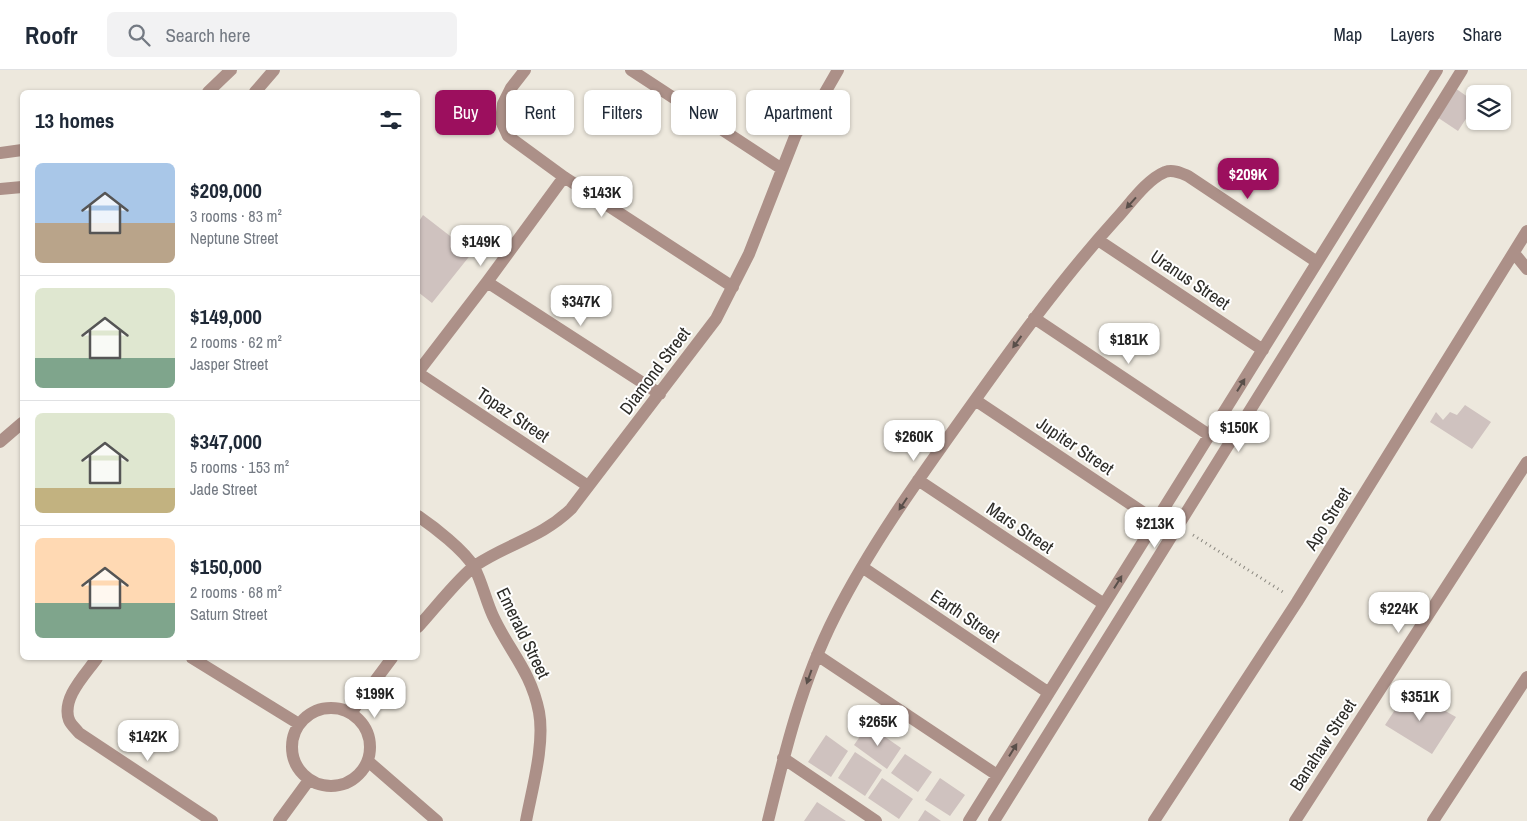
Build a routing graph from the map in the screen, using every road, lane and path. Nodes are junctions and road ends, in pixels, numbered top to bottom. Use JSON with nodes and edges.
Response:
{"nodes":[{"id":1,"x":231,"y":70,"type":"edge"},
{"id":2,"x":274,"y":70,"type":"edge"},
{"id":3,"x":525,"y":70,"type":"edge"},
{"id":4,"x":631,"y":70,"type":"edge"},
{"id":5,"x":838,"y":70,"type":"edge"},
{"id":6,"x":1437,"y":70,"type":"edge"},
{"id":7,"x":1462,"y":70,"type":"edge"},
{"id":8,"x":210,"y":90,"type":"edge"},
{"id":9,"x":257,"y":90,"type":"edge"},
{"id":10,"x":20,"y":150,"type":"edge"},
{"id":11,"x":0,"y":153,"type":"edge"},
{"id":12,"x":782,"y":169,"type":"junction"},
{"id":13,"x":564,"y":177,"type":"junction"},
{"id":14,"x":20,"y":187,"type":"edge"},
{"id":15,"x":0,"y":189,"type":"edge"},
{"id":16,"x":1527,"y":232,"type":"edge"},
{"id":17,"x":1098,"y":240,"type":"junction"},
{"id":18,"x":1514,"y":253,"type":"junction"},
{"id":19,"x":1317,"y":262,"type":"junction"},
{"id":20,"x":1527,"y":269,"type":"edge"},
{"id":21,"x":487,"y":282,"type":"junction"},
{"id":22,"x":733,"y":287,"type":"junction"},
{"id":23,"x":1034,"y":318,"type":"junction"},
{"id":24,"x":1263,"y":350,"type":"junction"},
{"id":25,"x":420,"y":369,"type":"edge"},
{"id":26,"x":420,"y":373,"type":"edge"},
{"id":27,"x":660,"y":394,"type":"junction"},
{"id":28,"x":975,"y":400,"type":"junction"},
{"id":29,"x":20,"y":425,"type":"edge"},
{"id":30,"x":1209,"y":435,"type":"junction"},
{"id":31,"x":0,"y":442,"type":"edge"},
{"id":32,"x":1527,"y":462,"type":"edge"},
{"id":33,"x":918,"y":480,"type":"junction"},
{"id":34,"x":588,"y":486,"type":"junction"},
{"id":35,"x":420,"y":517,"type":"edge"},
{"id":36,"x":1156,"y":521,"type":"junction"},
{"id":37,"x":1178,"y":526,"type":"junction"},
{"id":38,"x":473,"y":566,"type":"junction"},
{"id":39,"x":862,"y":568,"type":"junction"},
{"id":40,"x":1297,"y":602,"type":"junction"},
{"id":41,"x":1104,"y":604,"type":"junction"},
{"id":42,"x":420,"y":625,"type":"edge"},
{"id":43,"x":817,"y":654,"type":"junction"},
{"id":44,"x":96,"y":660,"type":"edge"},
{"id":45,"x":195,"y":660,"type":"edge"},
{"id":46,"x":391,"y":660,"type":"edge"},
{"id":47,"x":1527,"y":677,"type":"edge"},
{"id":48,"x":1049,"y":693,"type":"junction"},
{"id":49,"x":351,"y":713,"type":"junction"},
{"id":50,"x":299,"y":724,"type":"junction"},
{"id":51,"x":783,"y":758,"type":"junction"},
{"id":52,"x":369,"y":762,"type":"junction"},
{"id":53,"x":997,"y":775,"type":"junction"},
{"id":54,"x":309,"y":780,"type":"junction"},
{"id":55,"x":212,"y":821,"type":"edge"},
{"id":56,"x":279,"y":821,"type":"edge"},
{"id":57,"x":437,"y":821,"type":"edge"},
{"id":58,"x":526,"y":821,"type":"edge"},
{"id":59,"x":768,"y":821,"type":"edge"},
{"id":60,"x":876,"y":821,"type":"edge"},
{"id":61,"x":969,"y":821,"type":"edge"},
{"id":62,"x":994,"y":821,"type":"edge"},
{"id":63,"x":1154,"y":821,"type":"edge"},
{"id":64,"x":1295,"y":821,"type":"edge"},
{"id":65,"x":1433,"y":821,"type":"edge"}],
"edges":[{"from":1,"to":8,"type":"street"},
{"from":2,"to":9,"type":"street"},
{"from":3,"to":13,"type":"street"},
{"from":4,"to":12,"type":"street"},
{"from":5,"to":12,"type":"street","name":"Diamond Street"},
{"from":6,"to":19,"type":"street"},
{"from":7,"to":37,"type":"street"},
{"from":10,"to":11,"type":"street"},
{"from":12,"to":22,"type":"street","name":"Diamond Street"},
{"from":13,"to":21,"type":"street"},
{"from":13,"to":22,"type":"street"},
{"from":14,"to":15,"type":"street"},
{"from":16,"to":18,"type":"street","name":"Apo Street"},
{"from":19,"to":17,"type":"street","one_way":true},
{"from":17,"to":23,"type":"street"},
{"from":17,"to":24,"type":"street","name":"Uranus Street"},
{"from":18,"to":20,"type":"street"},
{"from":18,"to":40,"type":"street","name":"Apo Street"},
{"from":19,"to":24,"type":"street"},
{"from":21,"to":25,"type":"street"},
{"from":21,"to":27,"type":"street"},
{"from":22,"to":27,"type":"street","name":"Diamond Street"},
{"from":23,"to":28,"type":"street","one_way":true},
{"from":23,"to":30,"type":"street"},
{"from":30,"to":24,"type":"street","one_way":true},
{"from":26,"to":34,"type":"street","name":"Topaz Street"},
{"from":27,"to":34,"type":"street","name":"Diamond Street"},
{"from":28,"to":33,"type":"street"},
{"from":28,"to":36,"type":"street","name":"Jupiter Street"},
{"from":29,"to":31,"type":"street"},
{"from":30,"to":36,"type":"street"},
{"from":32,"to":64,"type":"street","name":"Banahaw Street"},
{"from":33,"to":39,"type":"street","one_way":true},
{"from":33,"to":41,"type":"street","name":"Mars Street"},
{"from":34,"to":38,"type":"street","name":"Diamond Street"},
{"from":35,"to":38,"type":"street","name":"Emerald Street"},
{"from":41,"to":36,"type":"street","one_way":true},
{"from":37,"to":40,"type":"path"},
{"from":37,"to":62,"type":"street"},
{"from":38,"to":42,"type":"street","name":"Diamond Street"},
{"from":38,"to":58,"type":"street","name":"Emerald Street"},
{"from":39,"to":43,"type":"street"},
{"from":39,"to":48,"type":"street","name":"Earth Street"},
{"from":40,"to":63,"type":"street","name":"Apo Street"},
{"from":41,"to":48,"type":"street"},
{"from":43,"to":51,"type":"street","one_way":true},
{"from":43,"to":53,"type":"street"},
{"from":44,"to":55,"type":"street"},
{"from":45,"to":50,"type":"street"},
{"from":46,"to":49,"type":"street"},
{"from":47,"to":65,"type":"street"},
{"from":53,"to":48,"type":"street","one_way":true},
{"from":49,"to":50,"type":"street"},
{"from":49,"to":52,"type":"street"},
{"from":50,"to":54,"type":"street"},
{"from":51,"to":59,"type":"street"},
{"from":51,"to":60,"type":"street"},
{"from":52,"to":54,"type":"street"},
{"from":52,"to":57,"type":"street"},
{"from":53,"to":61,"type":"street"},
{"from":54,"to":56,"type":"street"}]}
